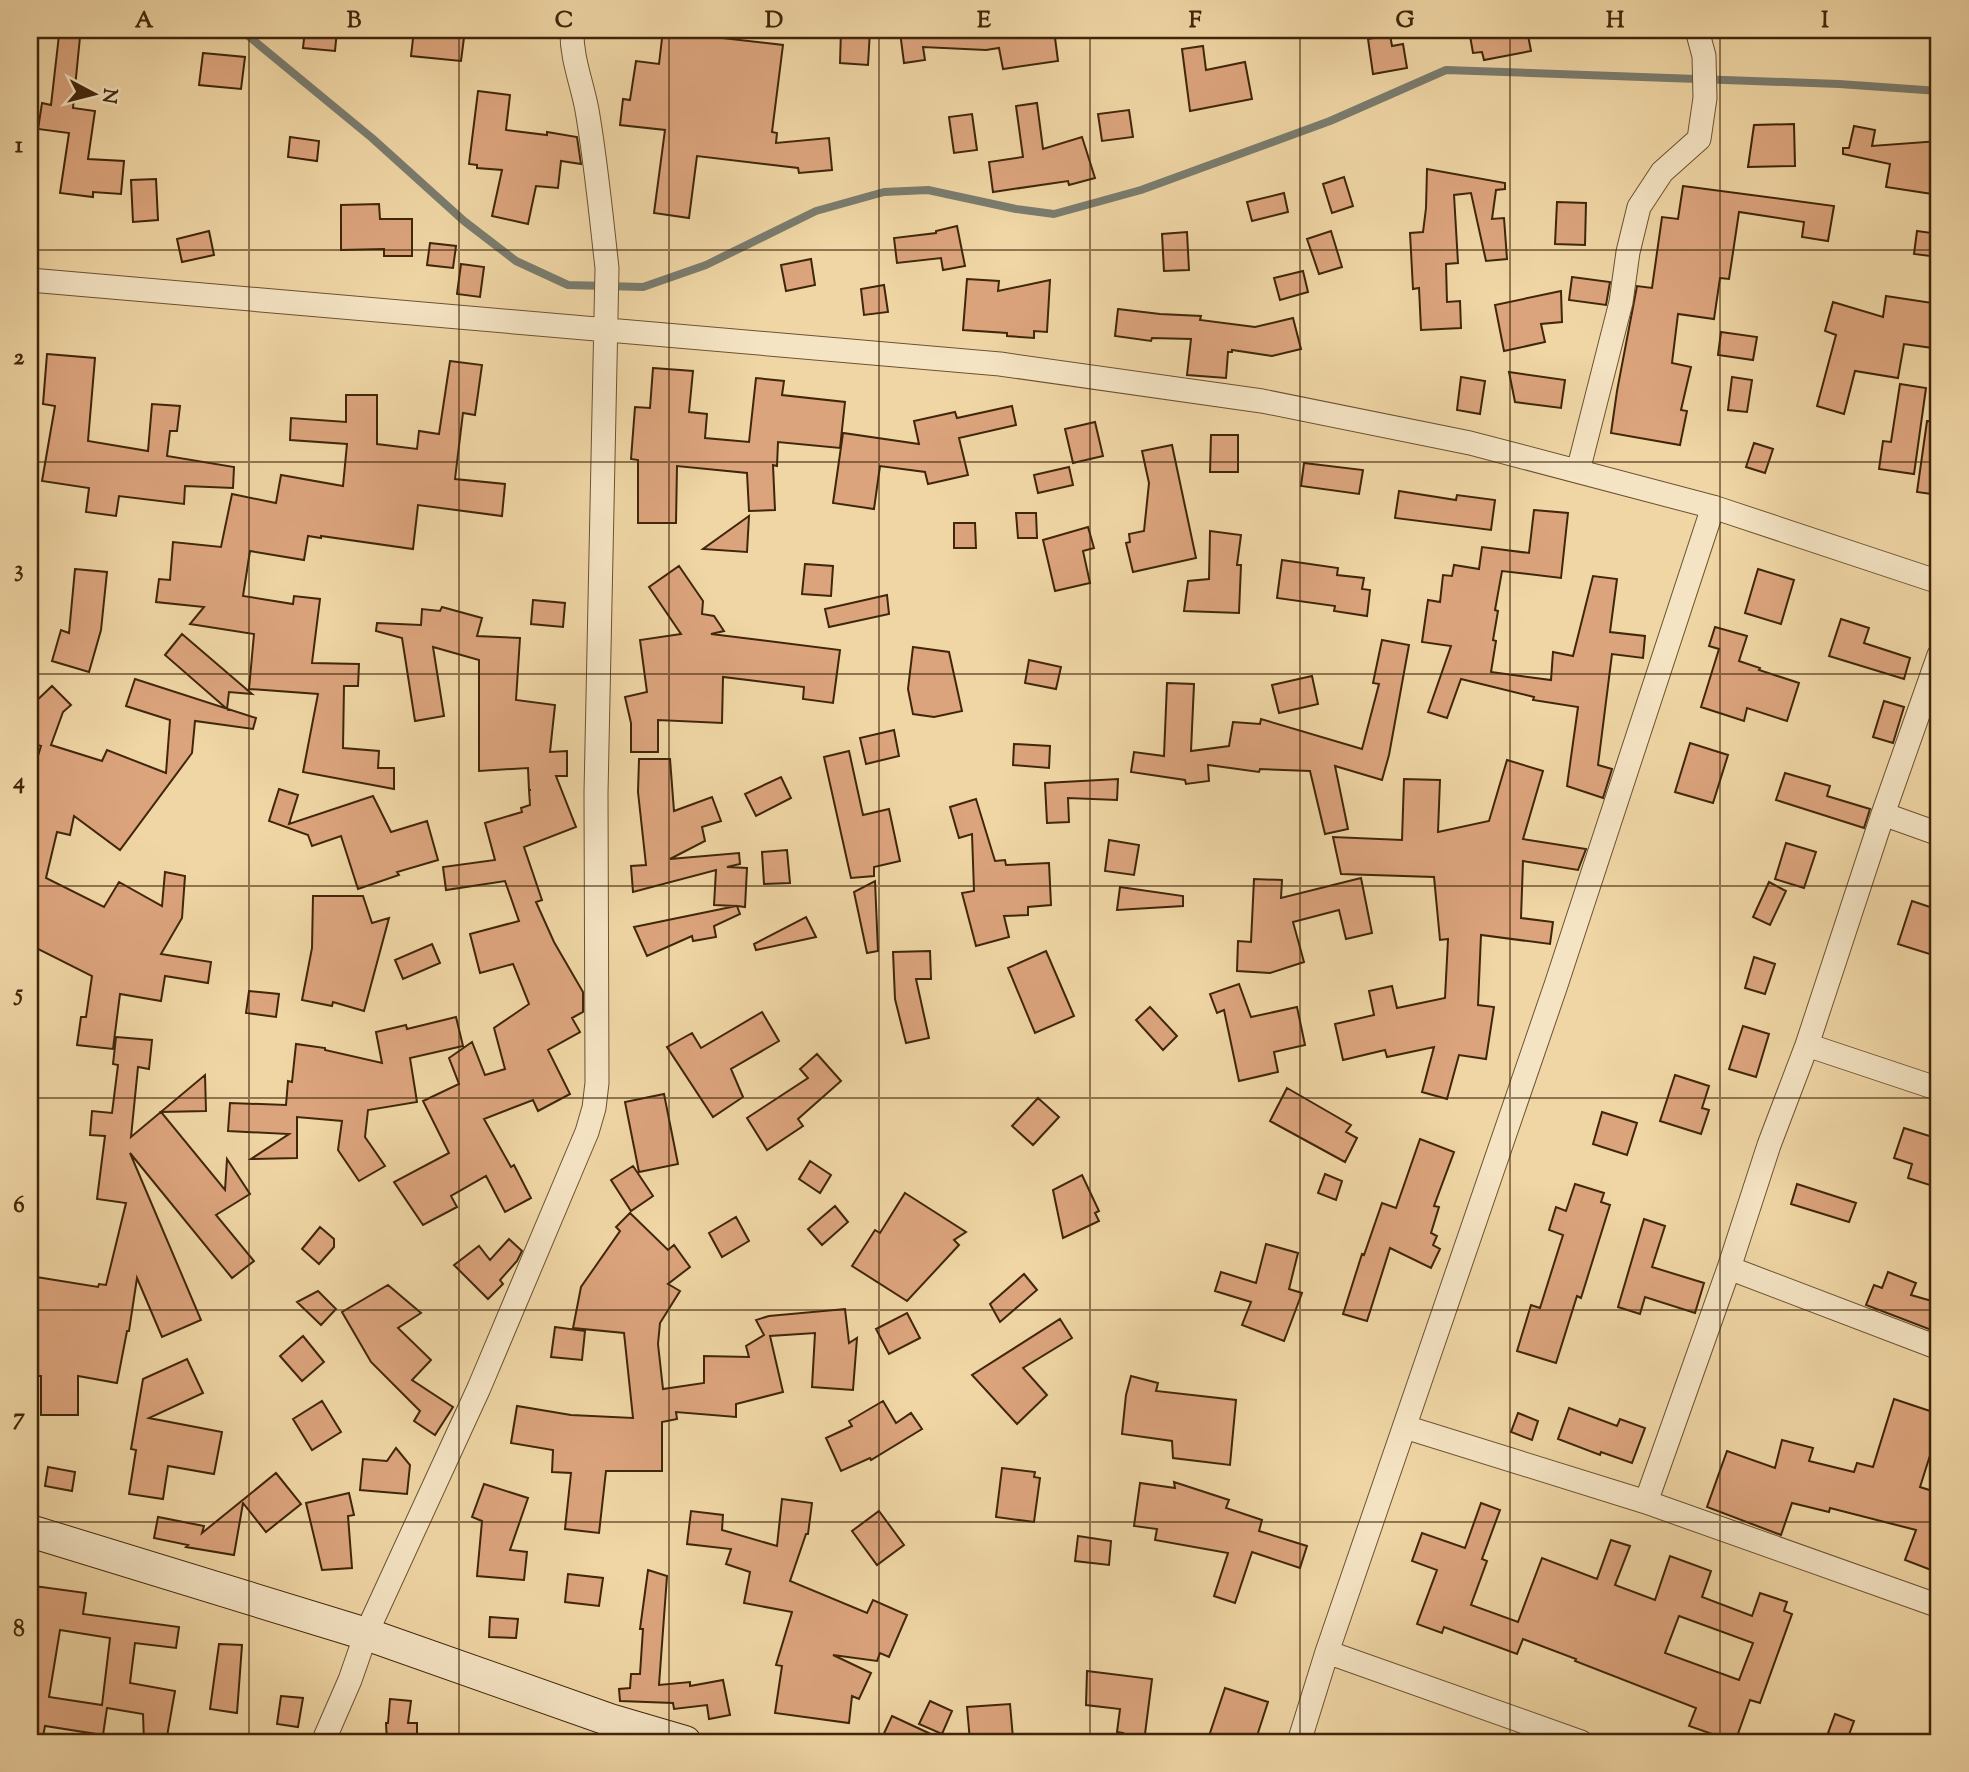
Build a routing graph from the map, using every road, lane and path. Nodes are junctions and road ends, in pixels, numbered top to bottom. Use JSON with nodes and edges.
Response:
{"nodes":[{"id":1,"x":572,"y":30,"type":"edge"},
{"id":2,"x":1697,"y":30,"type":"edge"},
{"id":3,"x":30,"y":280,"type":"edge"},
{"id":4,"x":605,"y":321,"type":"junction"},
{"id":5,"x":1578,"y":471,"type":"junction"},
{"id":6,"x":1713,"y":507,"type":"junction"},
{"id":7,"x":1939,"y":582,"type":"edge"},
{"id":8,"x":1939,"y":655,"type":"edge"},
{"id":9,"x":1883,"y":814,"type":"junction"},
{"id":10,"x":1939,"y":834,"type":"edge"},
{"id":11,"x":1807,"y":1045,"type":"junction"},
{"id":12,"x":1939,"y":1090,"type":"edge"},
{"id":13,"x":1729,"y":1268,"type":"junction"},
{"id":14,"x":1939,"y":1348,"type":"edge"},
{"id":15,"x":1405,"y":1427,"type":"junction"},
{"id":16,"x":1646,"y":1502,"type":"junction"},
{"id":17,"x":30,"y":1531,"type":"edge"},
{"id":18,"x":1939,"y":1606,"type":"edge"},
{"id":19,"x":366,"y":1634,"type":"junction"},
{"id":20,"x":1327,"y":1652,"type":"junction"},
{"id":21,"x":323,"y":1742,"type":"edge"},
{"id":22,"x":685,"y":1742,"type":"edge"},
{"id":23,"x":1299,"y":1742,"type":"edge"},
{"id":24,"x":1581,"y":1742,"type":"edge"}],
"edges":[{"from":1,"to":4,"type":"street"},
{"from":2,"to":5,"type":"street"},
{"from":3,"to":4,"type":"street"},
{"from":4,"to":5,"type":"street"},
{"from":4,"to":19,"type":"street"},
{"from":5,"to":6,"type":"street"},
{"from":6,"to":7,"type":"street"},
{"from":6,"to":15,"type":"street"},
{"from":8,"to":9,"type":"street"},
{"from":9,"to":10,"type":"street"},
{"from":9,"to":11,"type":"street"},
{"from":11,"to":12,"type":"street"},
{"from":11,"to":13,"type":"street"},
{"from":13,"to":14,"type":"street"},
{"from":13,"to":16,"type":"street"},
{"from":15,"to":16,"type":"street"},
{"from":15,"to":20,"type":"street"},
{"from":16,"to":18,"type":"street"},
{"from":17,"to":19,"type":"street"},
{"from":19,"to":21,"type":"street"},
{"from":19,"to":22,"type":"street"},
{"from":20,"to":23,"type":"street"},
{"from":20,"to":24,"type":"street"}]}
